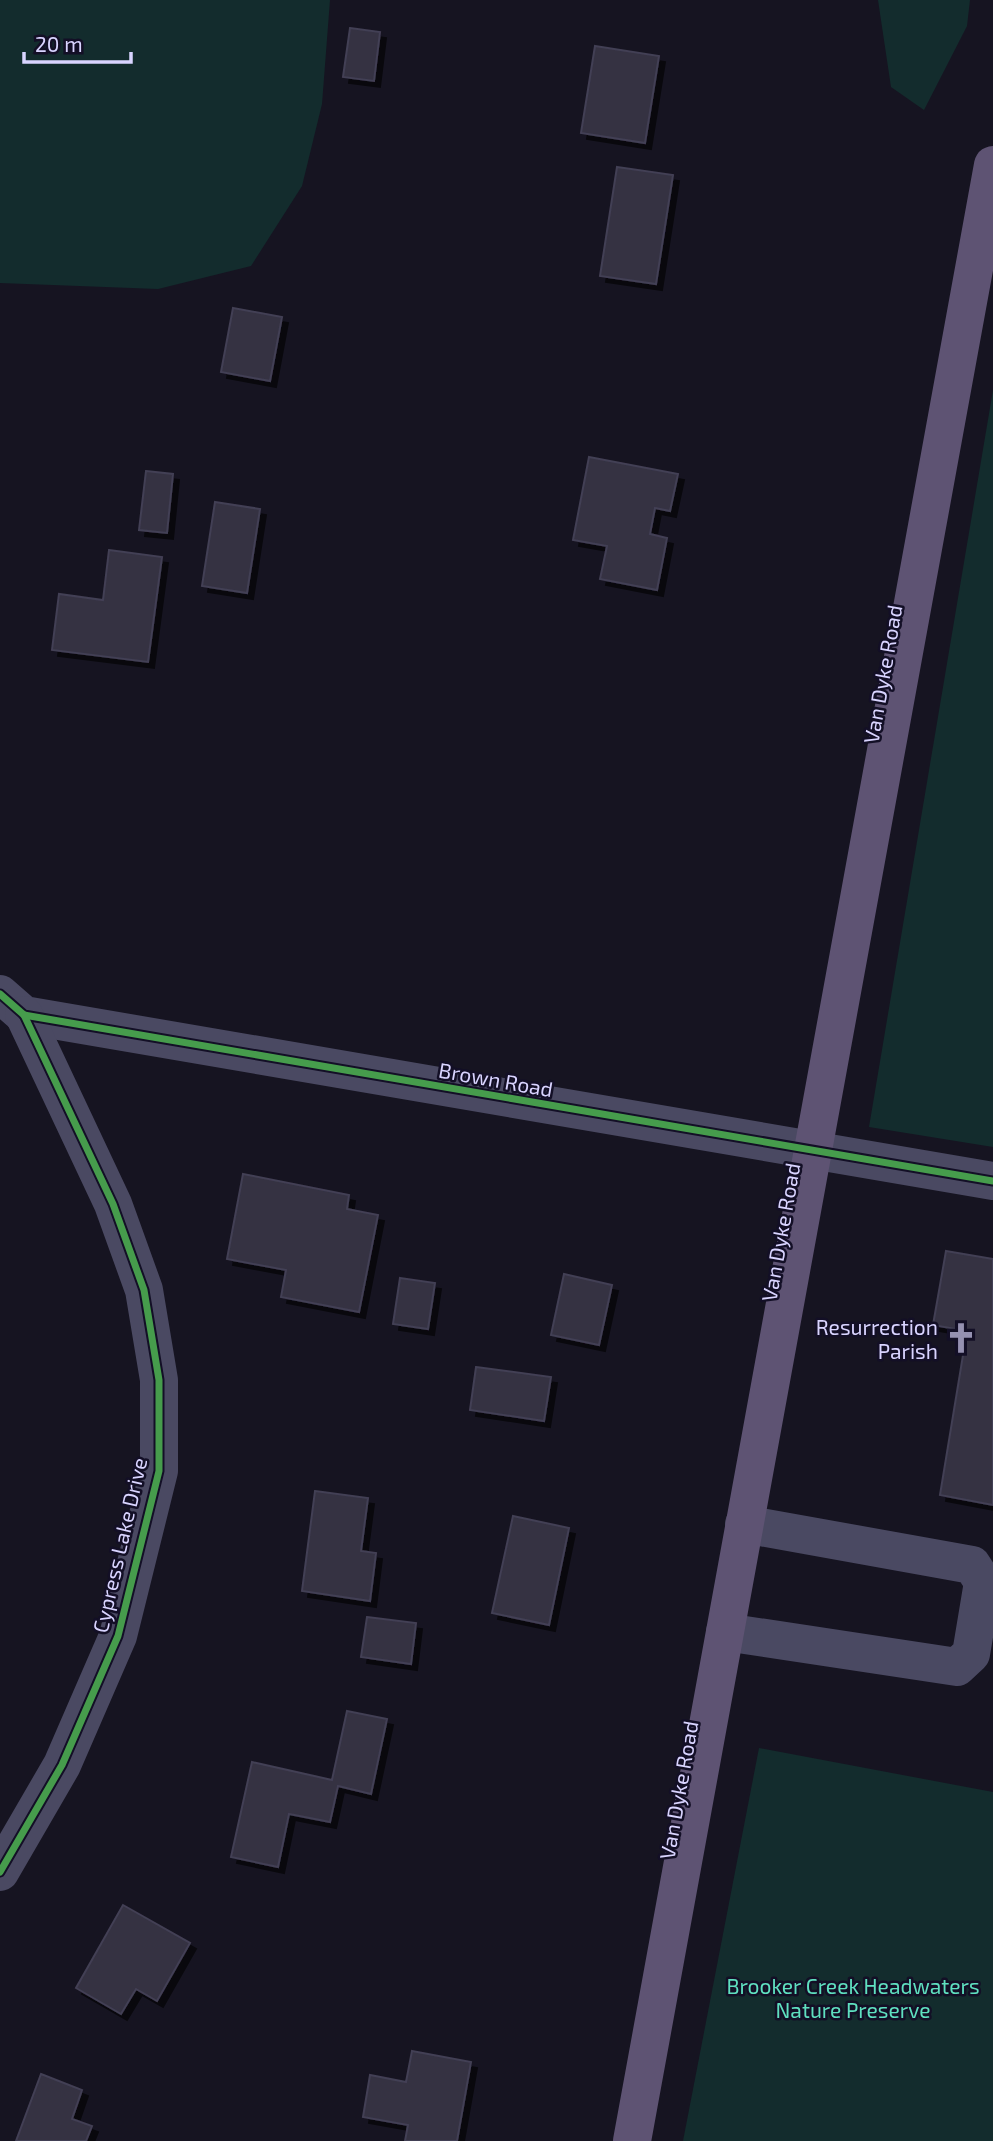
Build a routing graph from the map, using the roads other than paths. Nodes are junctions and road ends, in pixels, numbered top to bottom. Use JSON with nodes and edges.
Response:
{"nodes":[{"id":1,"x":993,"y":165,"type":"edge"},
{"id":2,"x":12,"y":1004,"type":"edge"},
{"id":3,"x":812,"y":1152,"type":"junction"},
{"id":4,"x":993,"y":1181,"type":"edge"},
{"id":5,"x":744,"y":1524,"type":"junction"},
{"id":6,"x":725,"y":1632,"type":"junction"},
{"id":7,"x":0,"y":1872,"type":"edge"},
{"id":8,"x":632,"y":2141,"type":"edge"}],
"edges":[{"from":1,"to":3,"type":"main road","name":"Van Dyke Road"},
{"from":2,"to":3,"type":"street","name":"Brown Road"},
{"from":2,"to":7,"type":"street","name":"Cypress Lake Drive"},
{"from":3,"to":4,"type":"street","name":"Brown Road"},
{"from":3,"to":5,"type":"main road","name":"Van Dyke Road"},
{"from":5,"to":6,"type":"main road","name":"Van Dyke Road"},
{"from":5,"to":6,"type":"street"},
{"from":6,"to":8,"type":"main road","name":"Van Dyke Road"}]}
